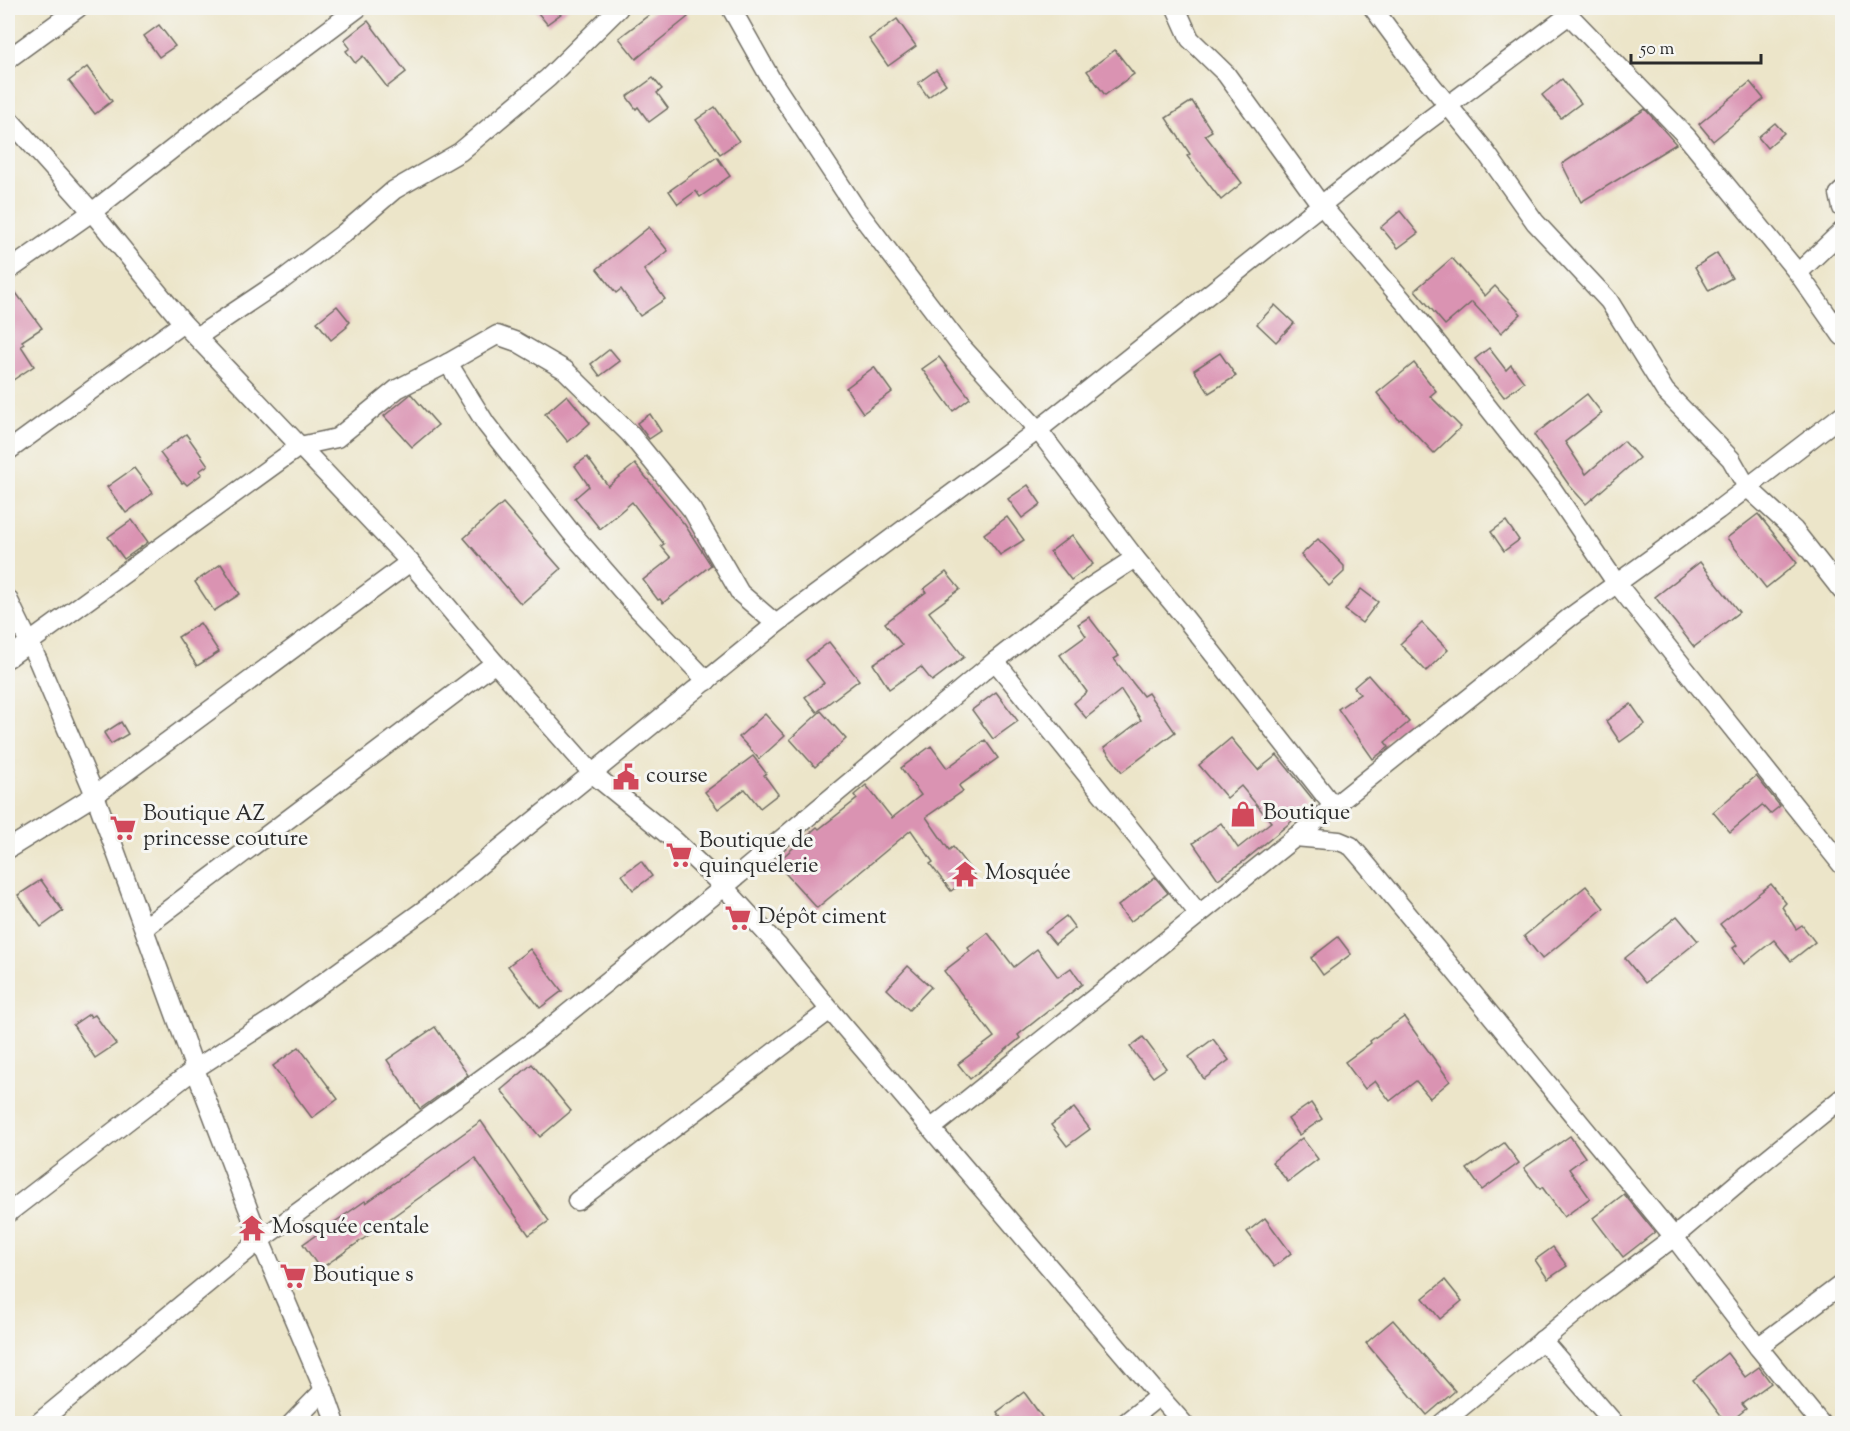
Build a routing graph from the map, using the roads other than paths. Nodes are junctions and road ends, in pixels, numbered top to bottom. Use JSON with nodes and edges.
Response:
{"nodes":[{"id":1,"x":78,"y":8,"type":"edge"},
{"id":2,"x":358,"y":8,"type":"edge"},
{"id":3,"x":619,"y":8,"type":"edge"},
{"id":4,"x":731,"y":8,"type":"edge"},
{"id":5,"x":1176,"y":8,"type":"edge"},
{"id":6,"x":1373,"y":8,"type":"edge"},
{"id":7,"x":1566,"y":11,"type":"edge"},
{"id":8,"x":8,"y":59,"type":"edge"},
{"id":9,"x":1448,"y":105,"type":"junction"},
{"id":10,"x":8,"y":118,"type":"edge"},
{"id":11,"x":1842,"y":191,"type":"edge"},
{"id":12,"x":1321,"y":205,"type":"junction"},
{"id":13,"x":1842,"y":208,"type":"edge"},
{"id":14,"x":92,"y":212,"type":"junction"},
{"id":15,"x":1842,"y":231,"type":"edge"},
{"id":16,"x":8,"y":271,"type":"edge"},
{"id":17,"x":1798,"y":273,"type":"junction"},
{"id":18,"x":183,"y":323,"type":"junction"},
{"id":19,"x":1842,"y":336,"type":"edge"},
{"id":20,"x":197,"y":337,"type":"junction"},
{"id":21,"x":448,"y":363,"type":"junction"},
{"id":22,"x":1842,"y":415,"type":"edge"},
{"id":23,"x":1038,"y":430,"type":"junction"},
{"id":24,"x":300,"y":446,"type":"junction"},
{"id":25,"x":8,"y":451,"type":"edge"},
{"id":26,"x":1747,"y":487,"type":"junction"},
{"id":27,"x":1135,"y":558,"type":"junction"},
{"id":28,"x":410,"y":562,"type":"junction"},
{"id":29,"x":1617,"y":584,"type":"junction"},
{"id":30,"x":1842,"y":591,"type":"edge"},
{"id":31,"x":8,"y":599,"type":"edge"},
{"id":32,"x":776,"y":624,"type":"junction"},
{"id":33,"x":29,"y":643,"type":"junction"},
{"id":34,"x":8,"y":658,"type":"edge"},
{"id":35,"x":995,"y":661,"type":"junction"},
{"id":36,"x":495,"y":663,"type":"junction"},
{"id":37,"x":707,"y":681,"type":"junction"},
{"id":38,"x":593,"y":774,"type":"junction"},
{"id":39,"x":95,"y":795,"type":"junction"},
{"id":40,"x":1334,"y":807,"type":"junction"},
{"id":41,"x":1295,"y":837,"type":"junction"},
{"id":42,"x":8,"y":849,"type":"edge"},
{"id":43,"x":1842,"y":865,"type":"edge"},
{"id":44,"x":724,"y":887,"type":"junction"},
{"id":45,"x":1199,"y":914,"type":"junction"},
{"id":46,"x":144,"y":928,"type":"junction"},
{"id":47,"x":830,"y":1010,"type":"junction"},
{"id":48,"x":195,"y":1070,"type":"junction"},
{"id":49,"x":1842,"y":1098,"type":"edge"},
{"id":50,"x":932,"y":1128,"type":"junction"},
{"id":51,"x":577,"y":1201,"type":"dead end"},
{"id":52,"x":8,"y":1213,"type":"edge"},
{"id":53,"x":1674,"y":1237,"type":"junction"},
{"id":54,"x":260,"y":1240,"type":"junction"},
{"id":55,"x":1842,"y":1284,"type":"edge"},
{"id":56,"x":1542,"y":1340,"type":"junction"},
{"id":57,"x":1758,"y":1347,"type":"junction"},
{"id":58,"x":324,"y":1390,"type":"junction"},
{"id":59,"x":1159,"y":1396,"type":"junction"},
{"id":60,"x":37,"y":1424,"type":"edge"},
{"id":61,"x":291,"y":1424,"type":"edge"},
{"id":62,"x":336,"y":1424,"type":"edge"},
{"id":63,"x":1124,"y":1424,"type":"edge"},
{"id":64,"x":1184,"y":1424,"type":"edge"},
{"id":65,"x":1441,"y":1424,"type":"edge"},
{"id":66,"x":1615,"y":1424,"type":"edge"},
{"id":67,"x":1821,"y":1424,"type":"edge"}],
"edges":[{"from":1,"to":8,"type":"street"},
{"from":2,"to":14,"type":"street"},
{"from":3,"to":20,"type":"street"},
{"from":4,"to":23,"type":"street"},
{"from":5,"to":12,"type":"street"},
{"from":6,"to":9,"type":"street"},
{"from":7,"to":9,"type":"street"},
{"from":7,"to":17,"type":"street"},
{"from":9,"to":12,"type":"street"},
{"from":9,"to":26,"type":"street"},
{"from":10,"to":14,"type":"street"},
{"from":11,"to":13,"type":"street"},
{"from":12,"to":23,"type":"street"},
{"from":12,"to":29,"type":"street"},
{"from":14,"to":16,"type":"street"},
{"from":14,"to":18,"type":"street"},
{"from":15,"to":17,"type":"street"},
{"from":17,"to":19,"type":"street"},
{"from":18,"to":20,"type":"street"},
{"from":18,"to":25,"type":"street"},
{"from":20,"to":24,"type":"street"},
{"from":21,"to":24,"type":"street"},
{"from":21,"to":32,"type":"street"},
{"from":21,"to":37,"type":"street"},
{"from":22,"to":26,"type":"street"},
{"from":23,"to":27,"type":"street"},
{"from":23,"to":32,"type":"street"},
{"from":24,"to":28,"type":"street"},
{"from":24,"to":33,"type":"street"},
{"from":26,"to":29,"type":"street"},
{"from":26,"to":30,"type":"street"},
{"from":27,"to":35,"type":"street"},
{"from":27,"to":40,"type":"street"},
{"from":28,"to":36,"type":"street"},
{"from":28,"to":39,"type":"street"},
{"from":29,"to":40,"type":"street"},
{"from":29,"to":43,"type":"street"},
{"from":31,"to":33,"type":"street"},
{"from":32,"to":37,"type":"street"},
{"from":33,"to":34,"type":"street"},
{"from":33,"to":39,"type":"street"},
{"from":35,"to":44,"type":"street"},
{"from":35,"to":45,"type":"street"},
{"from":36,"to":38,"type":"street"},
{"from":36,"to":46,"type":"street"},
{"from":37,"to":38,"type":"street"},
{"from":38,"to":44,"type":"street"},
{"from":38,"to":48,"type":"street"},
{"from":39,"to":42,"type":"street"},
{"from":39,"to":46,"type":"street"},
{"from":40,"to":41,"type":"street"},
{"from":41,"to":45,"type":"street"},
{"from":41,"to":53,"type":"street"},
{"from":44,"to":47,"type":"street"},
{"from":44,"to":54,"type":"street"},
{"from":45,"to":50,"type":"street"},
{"from":46,"to":48,"type":"street"},
{"from":47,"to":50,"type":"street"},
{"from":47,"to":51,"type":"street"},
{"from":48,"to":52,"type":"street"},
{"from":48,"to":54,"type":"street"},
{"from":49,"to":53,"type":"street"},
{"from":50,"to":59,"type":"street"},
{"from":53,"to":56,"type":"street"},
{"from":53,"to":57,"type":"street"},
{"from":54,"to":58,"type":"street"},
{"from":54,"to":60,"type":"street"},
{"from":55,"to":57,"type":"street"},
{"from":56,"to":65,"type":"street"},
{"from":56,"to":66,"type":"street"},
{"from":57,"to":67,"type":"street"},
{"from":58,"to":61,"type":"street"},
{"from":58,"to":62,"type":"street"},
{"from":59,"to":63,"type":"street"},
{"from":59,"to":64,"type":"street"}]}
